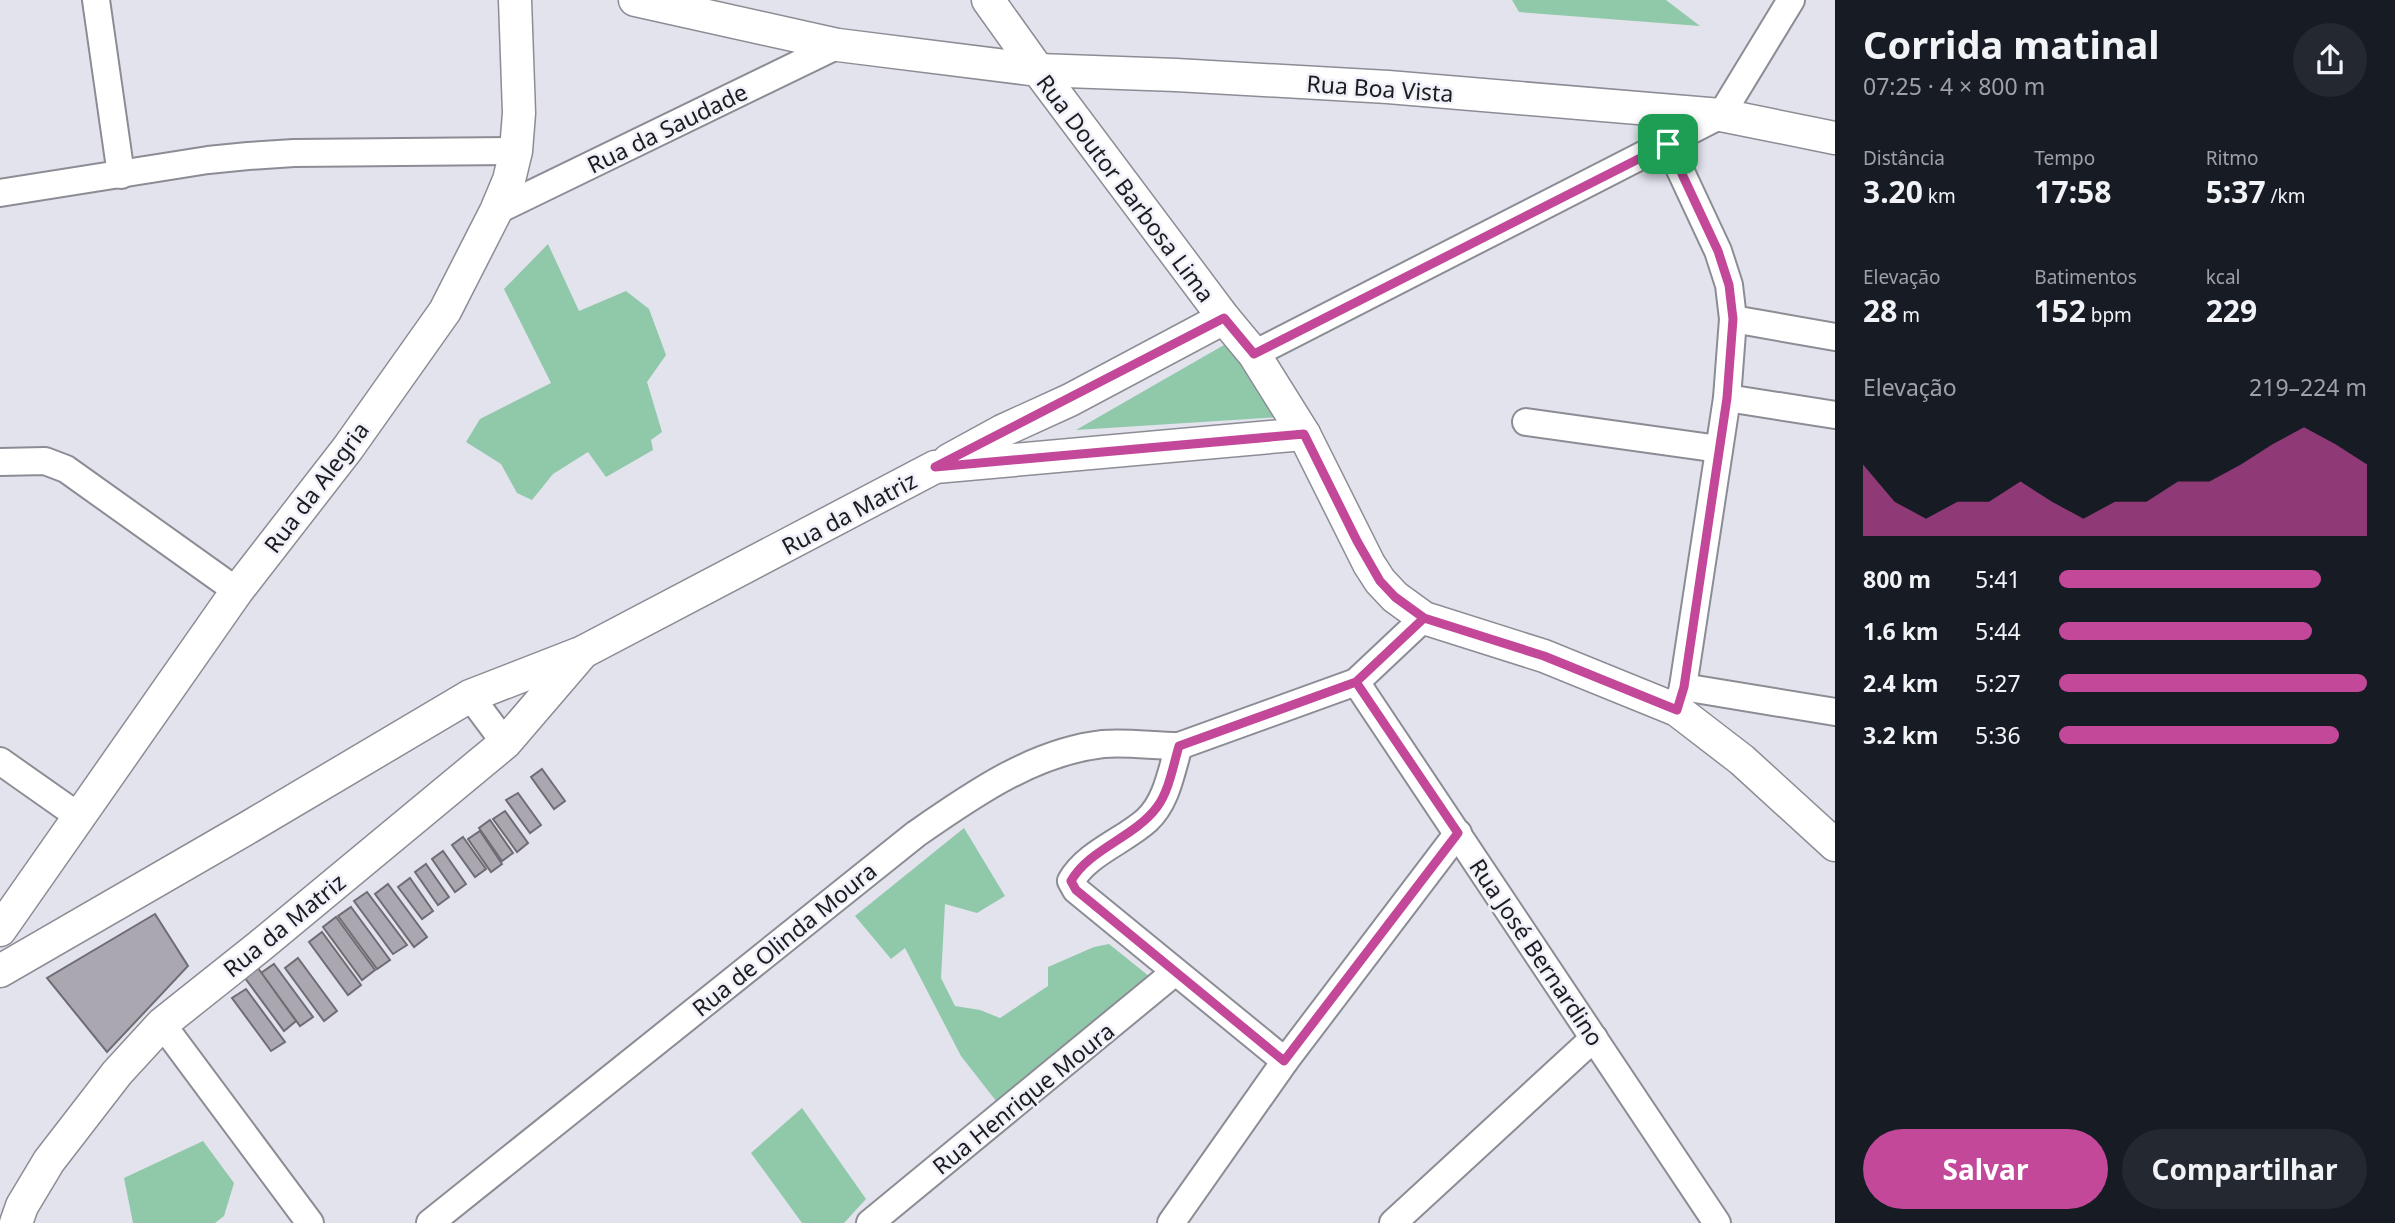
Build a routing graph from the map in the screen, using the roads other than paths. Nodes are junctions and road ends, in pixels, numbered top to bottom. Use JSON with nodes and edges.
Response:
{"nodes":[{"id":1,"x":96,"y":0,"type":"edge"},
{"id":2,"x":516,"y":0,"type":"edge"},
{"id":3,"x":635,"y":0,"type":"edge"},
{"id":4,"x":988,"y":0,"type":"edge"},
{"id":5,"x":1791,"y":0,"type":"edge"},
{"id":6,"x":838,"y":45,"type":"junction"},
{"id":7,"x":1038,"y":70,"type":"junction"},
{"id":8,"x":1721,"y":115,"type":"junction"},
{"id":9,"x":1835,"y":138,"type":"edge"},
{"id":10,"x":1668,"y":144,"type":"junction"},
{"id":11,"x":516,"y":151,"type":"junction"},
{"id":12,"x":121,"y":175,"type":"junction"},
{"id":13,"x":0,"y":193,"type":"edge"},
{"id":14,"x":496,"y":211,"type":"junction"},
{"id":15,"x":1224,"y":318,"type":"junction"},
{"id":16,"x":1733,"y":319,"type":"junction"},
{"id":17,"x":1835,"y":337,"type":"edge"},
{"id":18,"x":1254,"y":354,"type":"junction"},
{"id":19,"x":1727,"y":398,"type":"junction"},
{"id":20,"x":1835,"y":415,"type":"edge"},
{"id":21,"x":1526,"y":422,"type":"dead end"},
{"id":22,"x":1304,"y":434,"type":"junction"},
{"id":23,"x":1719,"y":449,"type":"junction"},
{"id":24,"x":0,"y":462,"type":"edge"},
{"id":25,"x":935,"y":467,"type":"junction"},
{"id":26,"x":237,"y":591,"type":"junction"},
{"id":27,"x":1424,"y":618,"type":"junction"},
{"id":28,"x":583,"y":652,"type":"junction"},
{"id":29,"x":1356,"y":682,"type":"junction"},
{"id":30,"x":470,"y":696,"type":"junction"},
{"id":31,"x":1680,"y":698,"type":"junction"},
{"id":32,"x":1834,"y":704,"type":"edge"},
{"id":33,"x":505,"y":743,"type":"junction"},
{"id":34,"x":1179,"y":746,"type":"junction"},
{"id":35,"x":0,"y":761,"type":"edge"},
{"id":36,"x":81,"y":818,"type":"junction"},
{"id":37,"x":1458,"y":833,"type":"junction"},
{"id":38,"x":1835,"y":845,"type":"edge"},
{"id":39,"x":0,"y":930,"type":"edge"},
{"id":40,"x":0,"y":971,"type":"edge"},
{"id":41,"x":1175,"y":972,"type":"junction"},
{"id":42,"x":162,"y":1024,"type":"junction"},
{"id":43,"x":1594,"y":1038,"type":"junction"},
{"id":44,"x":1284,"y":1061,"type":"junction"},
{"id":45,"x":1408,"y":1218,"type":"edge"},
{"id":46,"x":16,"y":1223,"type":"edge"},
{"id":47,"x":310,"y":1223,"type":"edge"},
{"id":48,"x":430,"y":1223,"type":"edge"},
{"id":49,"x":870,"y":1223,"type":"edge"},
{"id":50,"x":1171,"y":1223,"type":"edge"},
{"id":51,"x":1717,"y":1223,"type":"edge"}],
"edges":[{"from":1,"to":12,"type":"street"},
{"from":2,"to":11,"type":"street","name":"Rua da Alegria"},
{"from":3,"to":6,"type":"street"},
{"from":4,"to":7,"type":"street","name":"Rua Doutor Barbosa Lima"},
{"from":5,"to":8,"type":"street"},
{"from":6,"to":7,"type":"street"},
{"from":6,"to":14,"type":"street","name":"Rua da Saudade"},
{"from":7,"to":8,"type":"street","name":"Rua Boa Vista"},
{"from":7,"to":15,"type":"street","name":"Rua Doutor Barbosa Lima"},
{"from":8,"to":9,"type":"street","name":"Rua Boa Vista"},
{"from":8,"to":10,"type":"street"},
{"from":10,"to":16,"type":"street"},
{"from":10,"to":18,"type":"street"},
{"from":11,"to":12,"type":"street"},
{"from":11,"to":14,"type":"street","name":"Rua da Alegria"},
{"from":12,"to":13,"type":"street"},
{"from":14,"to":26,"type":"street","name":"Rua da Alegria"},
{"from":15,"to":18,"type":"street","name":"Rua Doutor Barbosa Lima"},
{"from":15,"to":25,"type":"street"},
{"from":16,"to":17,"type":"street"},
{"from":16,"to":19,"type":"street"},
{"from":18,"to":22,"type":"street","name":"Rua Doutor Barbosa Lima"},
{"from":19,"to":20,"type":"street"},
{"from":19,"to":23,"type":"street"},
{"from":21,"to":23,"type":"street"},
{"from":22,"to":25,"type":"street","name":"Rua da Matriz"},
{"from":22,"to":27,"type":"street","name":"Rua Doutor Barbosa Lima"},
{"from":23,"to":31,"type":"street"},
{"from":24,"to":26,"type":"street"},
{"from":25,"to":28,"type":"street","name":"Rua da Matriz"},
{"from":26,"to":36,"type":"street","name":"Rua da Alegria"},
{"from":27,"to":29,"type":"street"},
{"from":27,"to":31,"type":"street","name":"Rua Doutor Barbosa Lima"},
{"from":28,"to":30,"type":"street","name":"Rua da Matriz"},
{"from":28,"to":33,"type":"street","name":"Rua da Matriz"},
{"from":29,"to":34,"type":"street"},
{"from":29,"to":37,"type":"street","name":"Rua José Bernardino"},
{"from":30,"to":33,"type":"street"},
{"from":30,"to":40,"type":"street","name":"Rua da Matriz"},
{"from":31,"to":32,"type":"street"},
{"from":31,"to":38,"type":"street","name":"Rua Doutor Barbosa Lima"},
{"from":33,"to":42,"type":"street","name":"Rua da Matriz"},
{"from":34,"to":41,"type":"street"},
{"from":34,"to":48,"type":"street","name":"Rua de Olinda Moura"},
{"from":35,"to":36,"type":"street"},
{"from":36,"to":39,"type":"street","name":"Rua da Alegria"},
{"from":37,"to":43,"type":"street","name":"Rua José Bernardino"},
{"from":37,"to":44,"type":"street"},
{"from":41,"to":44,"type":"street"},
{"from":41,"to":49,"type":"street","name":"Rua Henrique Moura"},
{"from":42,"to":46,"type":"street","name":"Rua da Matriz"},
{"from":42,"to":47,"type":"street"},
{"from":43,"to":45,"type":"street"},
{"from":43,"to":51,"type":"street","name":"Rua José Bernardino"},
{"from":44,"to":50,"type":"street"}]}
